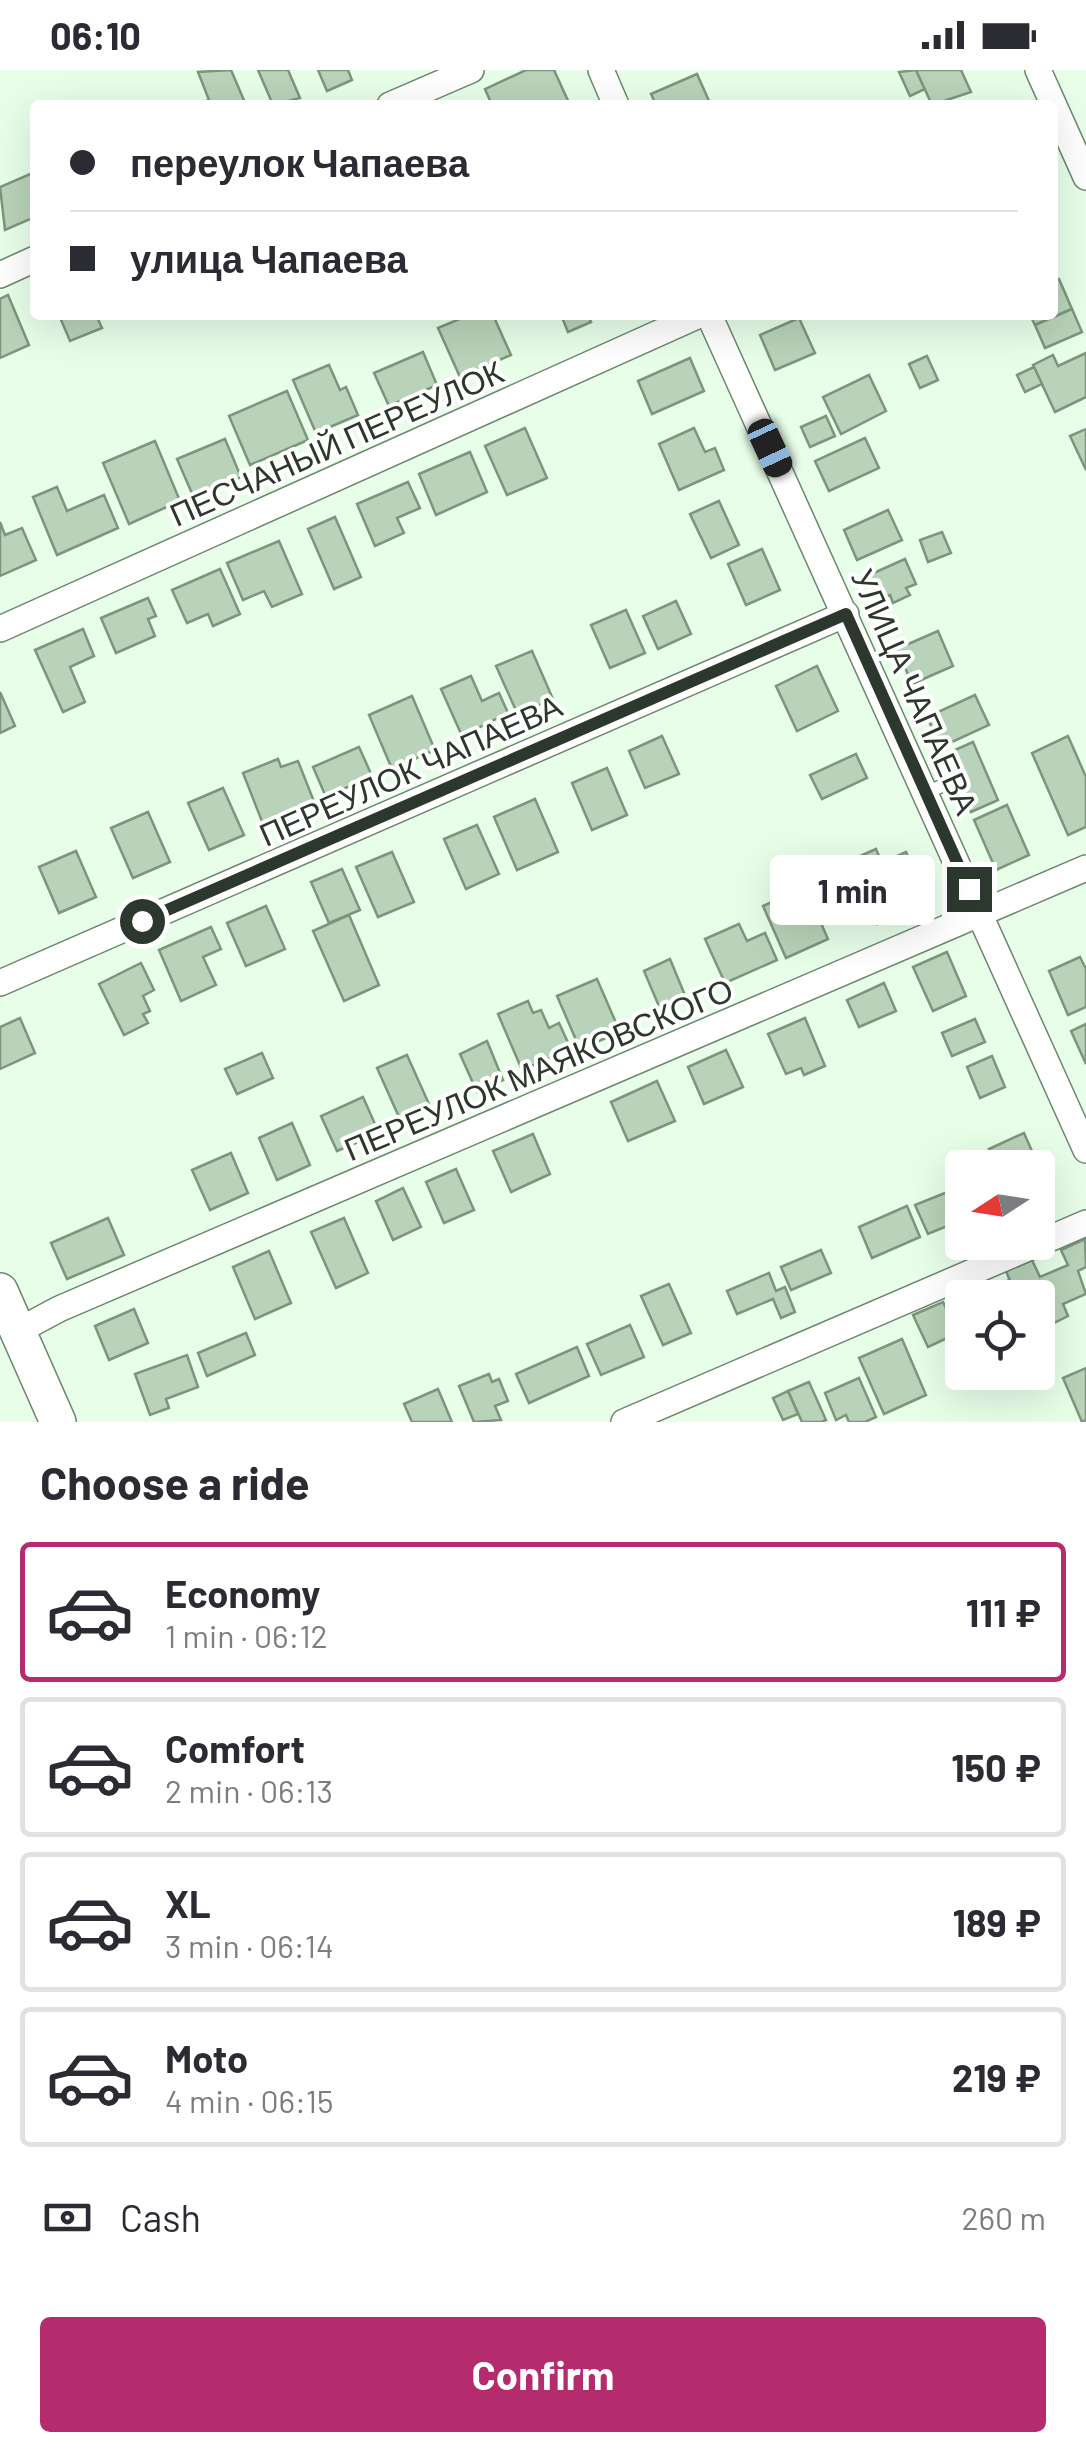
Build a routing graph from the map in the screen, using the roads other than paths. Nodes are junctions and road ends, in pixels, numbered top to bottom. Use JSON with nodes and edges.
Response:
{"nodes":[{"id":1,"x":471,"y":70,"type":"edge"},
{"id":2,"x":601,"y":70,"type":"edge"},
{"id":3,"x":1038,"y":70,"type":"edge"},
{"id":4,"x":402,"y":100,"type":"edge"},
{"id":5,"x":614,"y":100,"type":"edge"},
{"id":6,"x":1051,"y":100,"type":"edge"},
{"id":7,"x":1058,"y":115,"type":"edge"},
{"id":8,"x":1086,"y":177,"type":"edge"},
{"id":9,"x":30,"y":262,"type":"edge"},
{"id":10,"x":0,"y":275,"type":"edge"},
{"id":11,"x":688,"y":320,"type":"edge"},
{"id":12,"x":711,"y":320,"type":"edge"},
{"id":13,"x":846,"y":614,"type":"junction"},
{"id":14,"x":0,"y":629,"type":"edge"},
{"id":15,"x":956,"y":779,"type":"dead end"},
{"id":16,"x":926,"y":793,"type":"junction"},
{"id":17,"x":1086,"y":868,"type":"edge"},
{"id":18,"x":980,"y":914,"type":"junction"},
{"id":19,"x":0,"y":983,"type":"edge"},
{"id":20,"x":1086,"y":1150,"type":"edge"},
{"id":21,"x":1086,"y":1223,"type":"edge"},
{"id":22,"x":0,"y":1291,"type":"edge"},
{"id":23,"x":18,"y":1331,"type":"junction"},
{"id":24,"x":58,"y":1422,"type":"edge"},
{"id":25,"x":624,"y":1422,"type":"edge"}],
"edges":[{"from":1,"to":4,"type":"street"},
{"from":2,"to":5,"type":"street"},
{"from":3,"to":6,"type":"street"},
{"from":7,"to":8,"type":"street"},
{"from":9,"to":10,"type":"street"},
{"from":11,"to":14,"type":"street","name":"ПЕСЧАНЫЙ ПЕРЕУЛОК"},
{"from":12,"to":13,"type":"street","name":"УЛИЦА ЧАПАЕВА"},
{"from":13,"to":16,"type":"street","name":"УЛИЦА ЧАПАЕВА"},
{"from":13,"to":19,"type":"street","name":"ПЕРЕУЛОК ЧАПАЕВА"},
{"from":15,"to":16,"type":"lane"},
{"from":16,"to":18,"type":"street","name":"УЛИЦА ЧАПАЕВА"},
{"from":17,"to":18,"type":"street","name":"ПЕРЕУЛОК МАЯКОВСКОГО"},
{"from":18,"to":20,"type":"street","name":"УЛИЦА ЧАПАЕВА"},
{"from":18,"to":23,"type":"street","name":"ПЕРЕУЛОК МАЯКОВСКОГО"},
{"from":21,"to":25,"type":"street"},
{"from":22,"to":23,"type":"street"},
{"from":23,"to":24,"type":"street"}]}
